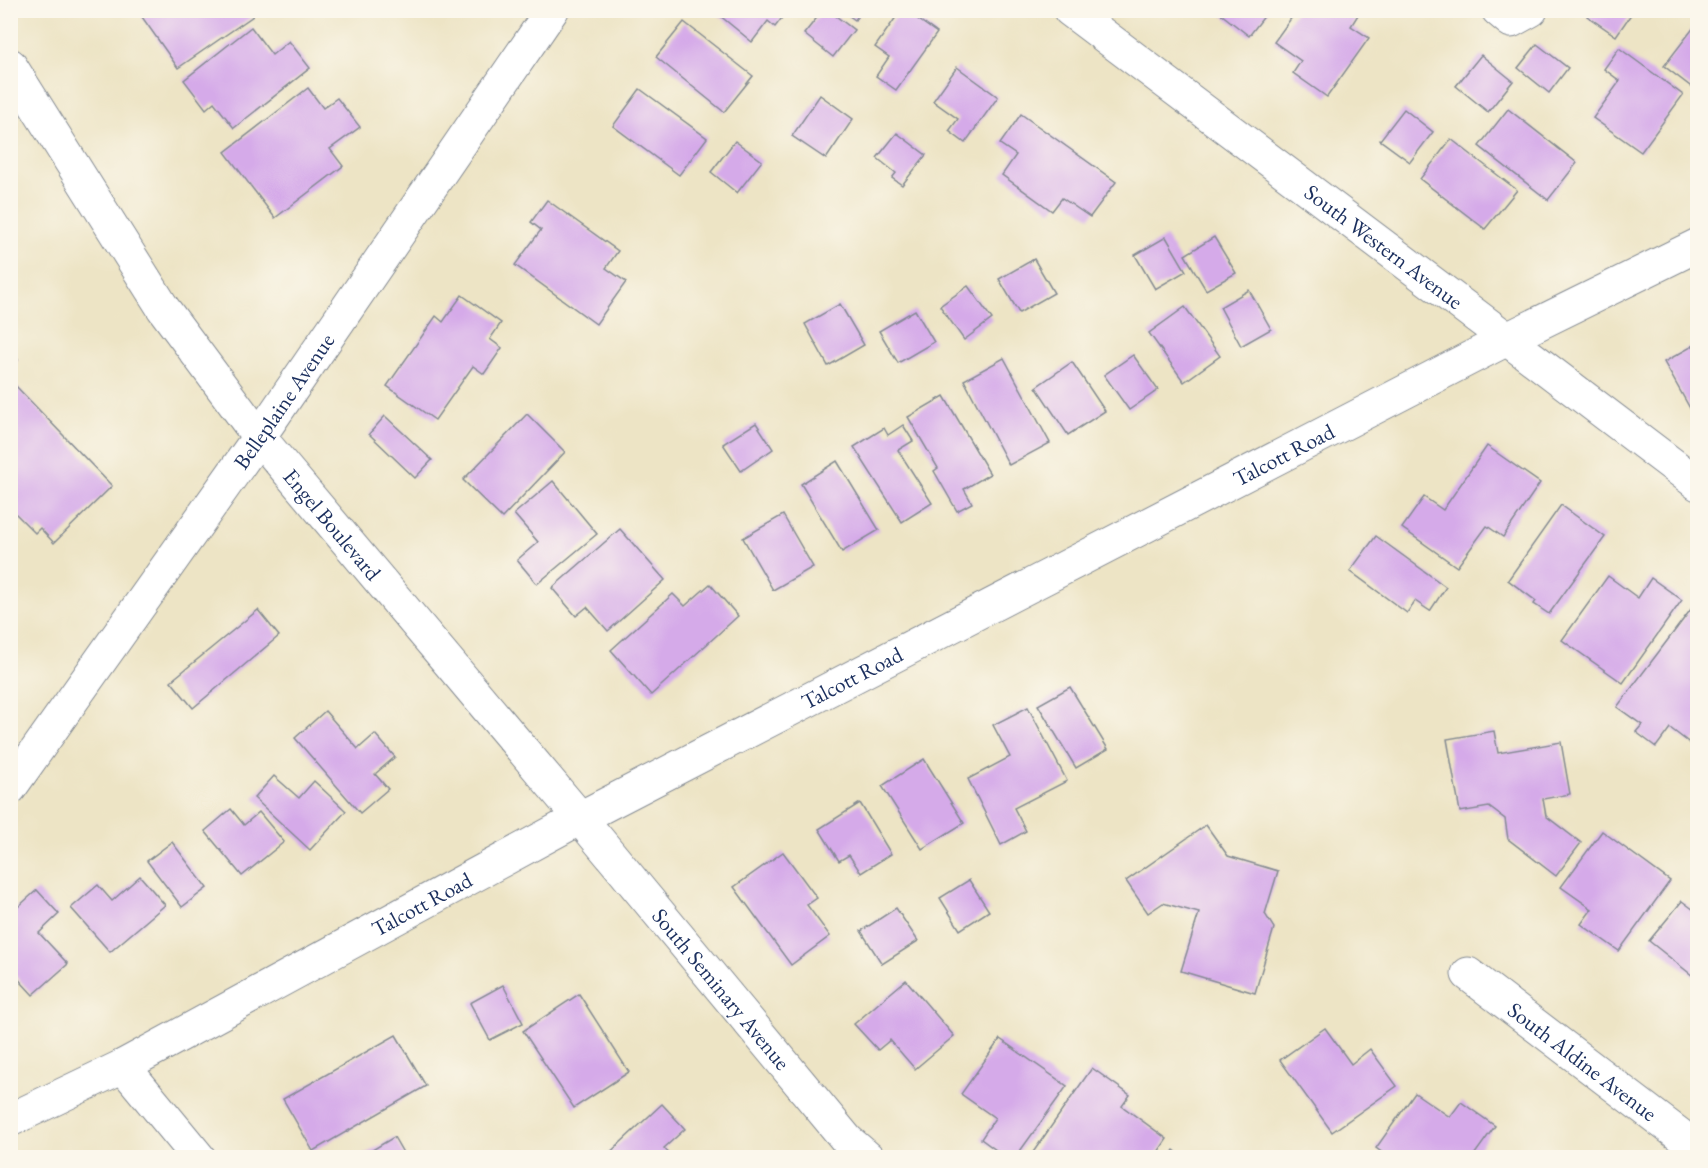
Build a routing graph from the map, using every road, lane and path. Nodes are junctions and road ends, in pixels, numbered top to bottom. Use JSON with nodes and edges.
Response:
{"nodes":[{"id":1,"x":552,"y":10,"type":"edge"},
{"id":2,"x":1070,"y":10,"type":"edge"},
{"id":3,"x":1498,"y":10,"type":"edge"},
{"id":4,"x":1531,"y":10,"type":"edge"},
{"id":5,"x":10,"y":65,"type":"edge"},
{"id":6,"x":1698,"y":245,"type":"edge"},
{"id":7,"x":1508,"y":339,"type":"junction"},
{"id":8,"x":259,"y":437,"type":"junction"},
{"id":9,"x":1698,"y":484,"type":"edge"},
{"id":10,"x":10,"y":788,"type":"edge"},
{"id":11,"x":580,"y":818,"type":"junction"},
{"id":12,"x":1468,"y":974,"type":"dead end"},
{"id":13,"x":123,"y":1066,"type":"junction"},
{"id":14,"x":10,"y":1120,"type":"edge"},
{"id":15,"x":1698,"y":1149,"type":"edge"},
{"id":16,"x":199,"y":1158,"type":"edge"},
{"id":17,"x":868,"y":1158,"type":"edge"}],
"edges":[{"from":1,"to":8,"type":"street","name":"Belleplaine Avenue"},
{"from":2,"to":7,"type":"street","name":"South Western Avenue"},
{"from":3,"to":4,"type":"street"},
{"from":5,"to":8,"type":"street","name":"Engel Boulevard"},
{"from":6,"to":7,"type":"street","name":"Talcott Road"},
{"from":7,"to":9,"type":"street","name":"South Western Avenue"},
{"from":7,"to":11,"type":"street","name":"Talcott Road"},
{"from":8,"to":10,"type":"street","name":"Belleplaine Avenue"},
{"from":8,"to":11,"type":"street","name":"Engel Boulevard"},
{"from":11,"to":13,"type":"street","name":"Talcott Road"},
{"from":11,"to":17,"type":"street","name":"South Seminary Avenue"},
{"from":12,"to":15,"type":"street","name":"South Aldine Avenue"},
{"from":13,"to":14,"type":"street","name":"Talcott Road"},
{"from":13,"to":16,"type":"street"}]}
